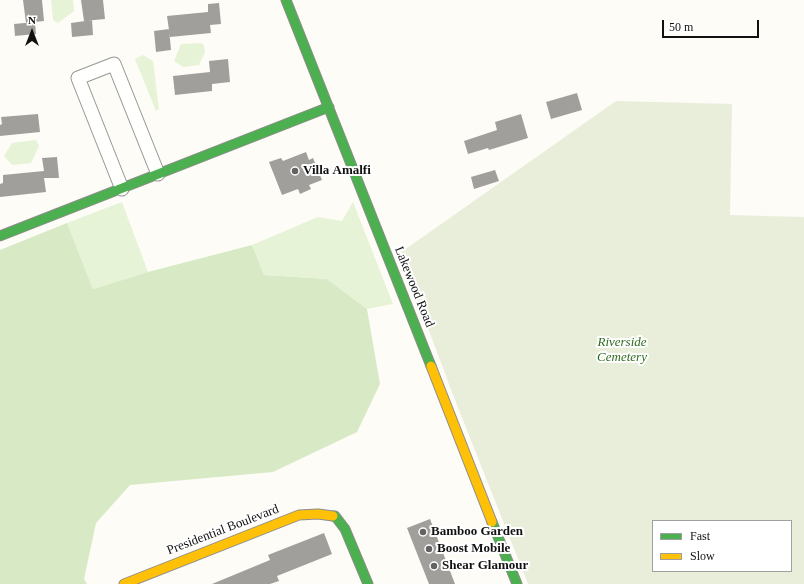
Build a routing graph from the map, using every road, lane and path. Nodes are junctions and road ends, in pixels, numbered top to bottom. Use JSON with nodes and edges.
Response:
{"nodes":[{"id":1,"x":286,"y":0,"type":"edge"},
{"id":2,"x":329,"y":107,"type":"junction"},
{"id":3,"x":158,"y":174,"type":"junction"},
{"id":4,"x":122,"y":189,"type":"junction"},
{"id":5,"x":0,"y":236,"type":"edge"},
{"id":6,"x":124,"y":584,"type":"edge"},
{"id":7,"x":368,"y":584,"type":"edge"},
{"id":8,"x":517,"y":584,"type":"edge"}],
"edges":[{"from":1,"to":2,"type":"street","name":"Lakewood Road"},
{"from":2,"to":3,"type":"street"},
{"from":2,"to":8,"type":"street","name":"Lakewood Road"},
{"from":3,"to":4,"type":"street"},
{"from":3,"to":4,"type":"street"},
{"from":4,"to":5,"type":"street"},
{"from":6,"to":7,"type":"street","name":"Presidential Boulevard"}]}
